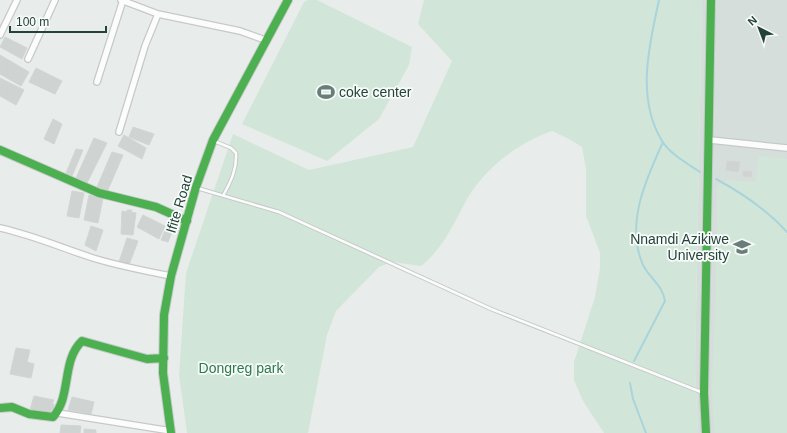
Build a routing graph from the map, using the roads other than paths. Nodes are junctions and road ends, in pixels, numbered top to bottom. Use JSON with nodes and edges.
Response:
{"nodes":[{"id":1,"x":17,"y":0,"type":"edge"},
{"id":2,"x":55,"y":0,"type":"edge"},
{"id":3,"x":122,"y":0,"type":"edge"},
{"id":4,"x":288,"y":0,"type":"edge"},
{"id":5,"x":711,"y":0,"type":"edge"},
{"id":6,"x":158,"y":14,"type":"junction"},
{"id":7,"x":0,"y":35,"type":"edge"},
{"id":8,"x":265,"y":40,"type":"junction"},
{"id":9,"x":28,"y":59,"type":"dead end"},
{"id":10,"x":97,"y":82,"type":"dead end"},
{"id":11,"x":119,"y":132,"type":"dead end"},
{"id":12,"x":213,"y":140,"type":"junction"},
{"id":13,"x":710,"y":140,"type":"junction"},
{"id":14,"x":787,"y":148,"type":"edge"},
{"id":15,"x":0,"y":150,"type":"edge"},
{"id":16,"x":196,"y":187,"type":"junction"},
{"id":17,"x":224,"y":194,"type":"junction"},
{"id":18,"x":187,"y":221,"type":"junction"},
{"id":19,"x":0,"y":228,"type":"edge"},
{"id":20,"x":171,"y":276,"type":"junction"},
{"id":21,"x":164,"y":358,"type":"junction"},
{"id":22,"x":704,"y":393,"type":"junction"},
{"id":23,"x":0,"y":408,"type":"edge"},
{"id":24,"x":58,"y":413,"type":"junction"},
{"id":25,"x":171,"y":432,"type":"edge"},
{"id":26,"x":706,"y":433,"type":"edge"}],
"edges":[{"from":1,"to":7,"type":"street"},
{"from":2,"to":9,"type":"street"},
{"from":3,"to":6,"type":"street"},
{"from":3,"to":10,"type":"street"},
{"from":4,"to":8,"type":"street","name":"Ifite Road"},
{"from":5,"to":13,"type":"street"},
{"from":6,"to":8,"type":"street"},
{"from":6,"to":11,"type":"street"},
{"from":8,"to":12,"type":"street","name":"Ifite Road"},
{"from":12,"to":16,"type":"street","name":"Ifite Road"},
{"from":12,"to":17,"type":"lane"},
{"from":13,"to":14,"type":"street"},
{"from":13,"to":22,"type":"street"},
{"from":15,"to":18,"type":"street"},
{"from":16,"to":17,"type":"lane"},
{"from":16,"to":18,"type":"street","name":"Ifite Road"},
{"from":17,"to":22,"type":"lane"},
{"from":18,"to":20,"type":"street","name":"Ifite Road"},
{"from":19,"to":20,"type":"street"},
{"from":20,"to":21,"type":"street","name":"Ifite Road"},
{"from":21,"to":24,"type":"street"},
{"from":21,"to":25,"type":"street","name":"Ifite Road"},
{"from":22,"to":26,"type":"street"},
{"from":23,"to":24,"type":"street"},
{"from":24,"to":25,"type":"street"}]}
